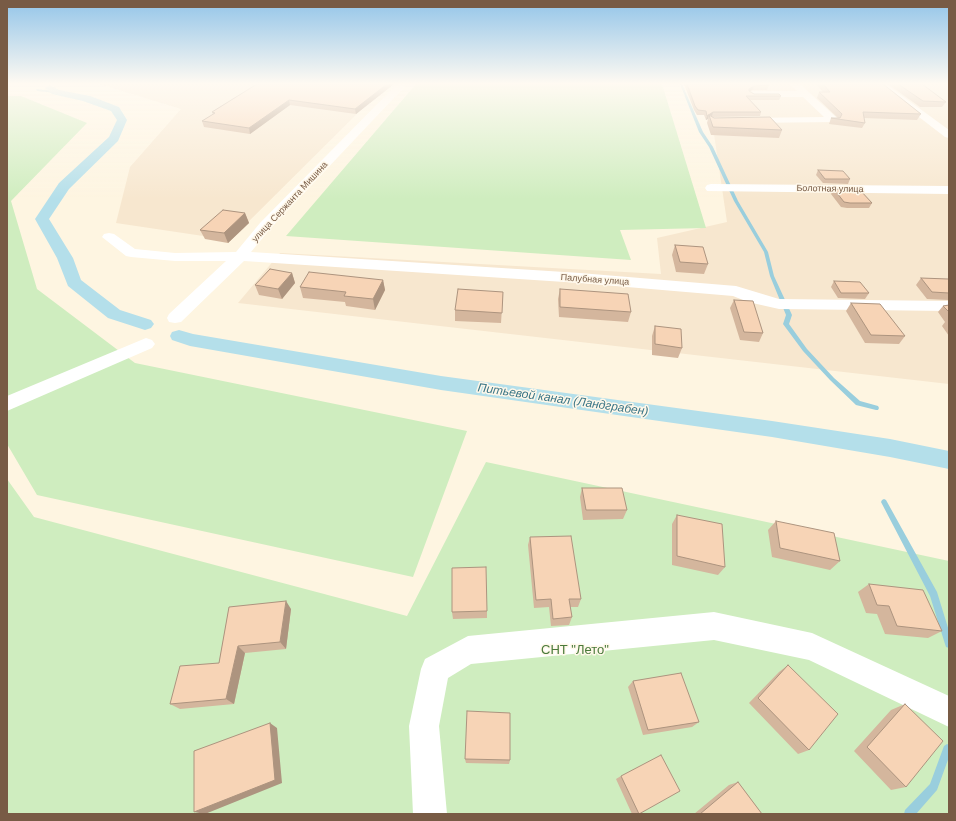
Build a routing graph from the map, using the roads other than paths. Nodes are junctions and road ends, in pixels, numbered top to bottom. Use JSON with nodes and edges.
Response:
{"nodes":[{"id":1,"x":365,"y":122,"type":"edge"},
{"id":2,"x":932,"y":122,"type":"edge"},
{"id":3,"x":949,"y":135,"type":"edge"},
{"id":4,"x":711,"y":188,"type":"dead end"},
{"id":5,"x":949,"y":190,"type":"edge"},
{"id":6,"x":109,"y":237,"type":"dead end"},
{"id":7,"x":240,"y":256,"type":"junction"},
{"id":8,"x":949,"y":306,"type":"edge"},
{"id":9,"x":175,"y":318,"type":"dead end"},
{"id":10,"x":146,"y":344,"type":"dead end"},
{"id":11,"x":7,"y":404,"type":"edge"},
{"id":12,"x":949,"y":712,"type":"edge"},
{"id":13,"x":430,"y":814,"type":"edge"}],
"edges":[{"from":1,"to":7,"type":"street","name":"улица Сержанта Мишина"},
{"from":2,"to":3,"type":"street"},
{"from":4,"to":5,"type":"street","name":"Болотная улица"},
{"from":6,"to":7,"type":"street","name":"Палубная улица"},
{"from":7,"to":8,"type":"street","name":"Палубная улица"},
{"from":7,"to":9,"type":"street","name":"улица Сержанта Мишина"},
{"from":10,"to":11,"type":"street"},
{"from":12,"to":13,"type":"street"}]}
